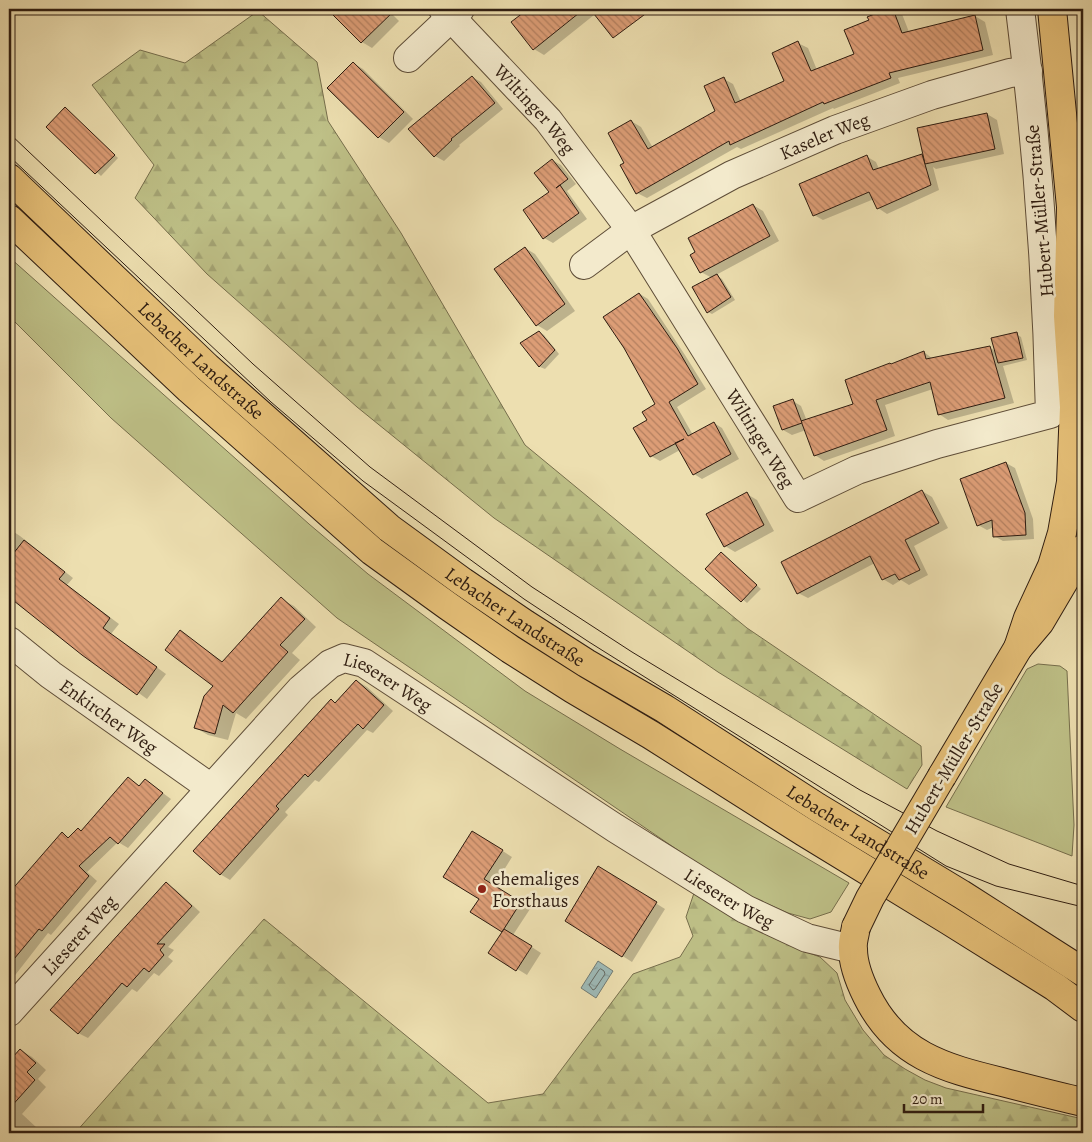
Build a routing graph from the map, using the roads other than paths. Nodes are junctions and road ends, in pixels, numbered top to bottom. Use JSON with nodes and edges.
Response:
{"nodes":[{"id":1,"x":1020,"y":9,"type":"edge"},
{"id":2,"x":1052,"y":9,"type":"edge"},
{"id":3,"x":451,"y":11,"type":"edge"},
{"id":4,"x":408,"y":58,"type":"dead end"},
{"id":5,"x":1028,"y":71,"type":"junction"},
{"id":6,"x":9,"y":178,"type":"edge"},
{"id":7,"x":1070,"y":207,"type":"junction"},
{"id":8,"x":9,"y":219,"type":"edge"},
{"id":9,"x":631,"y":230,"type":"junction"},
{"id":10,"x":584,"y":264,"type":"dead end"},
{"id":11,"x":1083,"y":286,"type":"edge"},
{"id":12,"x":1062,"y":410,"type":"junction"},
{"id":13,"x":1083,"y":549,"type":"edge"},
{"id":14,"x":9,"y":641,"type":"edge"},
{"id":15,"x":1018,"y":648,"type":"junction"},
{"id":16,"x":211,"y":788,"type":"junction"},
{"id":17,"x":854,"y":938,"type":"junction"},
{"id":18,"x":1083,"y":972,"type":"edge"},
{"id":19,"x":1083,"y":1008,"type":"edge"},
{"id":20,"x":9,"y":1012,"type":"edge"},
{"id":21,"x":1083,"y":1102,"type":"edge"}],
"edges":[{"from":1,"to":5,"type":"street","name":"Hubert-Müller-Straße"},
{"from":2,"to":7,"type":"main road","name":"Hubert-Müller-Straße"},
{"from":3,"to":4,"type":"street","name":"Wiltinger Weg"},
{"from":3,"to":9,"type":"street","name":"Wiltinger Weg"},
{"from":5,"to":9,"type":"street","name":"Kaseler Weg"},
{"from":5,"to":12,"type":"street","name":"Hubert-Müller-Straße"},
{"from":6,"to":18,"type":"main road","name":"Lebacher Landstraße"},
{"from":7,"to":11,"type":"main road","name":"Hubert-Müller-Straße"},
{"from":7,"to":12,"type":"main road","name":"Hubert-Müller-Straße"},
{"from":8,"to":19,"type":"main road","name":"Lebacher Landstraße"},
{"from":9,"to":10,"type":"street"},
{"from":9,"to":12,"type":"street","name":"Wiltinger Weg"},
{"from":12,"to":15,"type":"main road","name":"Hubert-Müller-Straße"},
{"from":13,"to":15,"type":"main road","name":"Hubert-Müller-Straße"},
{"from":14,"to":16,"type":"street","name":"Enkircher Weg"},
{"from":15,"to":17,"type":"main road","name":"Hubert-Müller-Straße","bridge":true},
{"from":16,"to":17,"type":"street","name":"Lieserer Weg"},
{"from":16,"to":20,"type":"street","name":"Lieserer Weg"},
{"from":17,"to":21,"type":"main road"}]}
